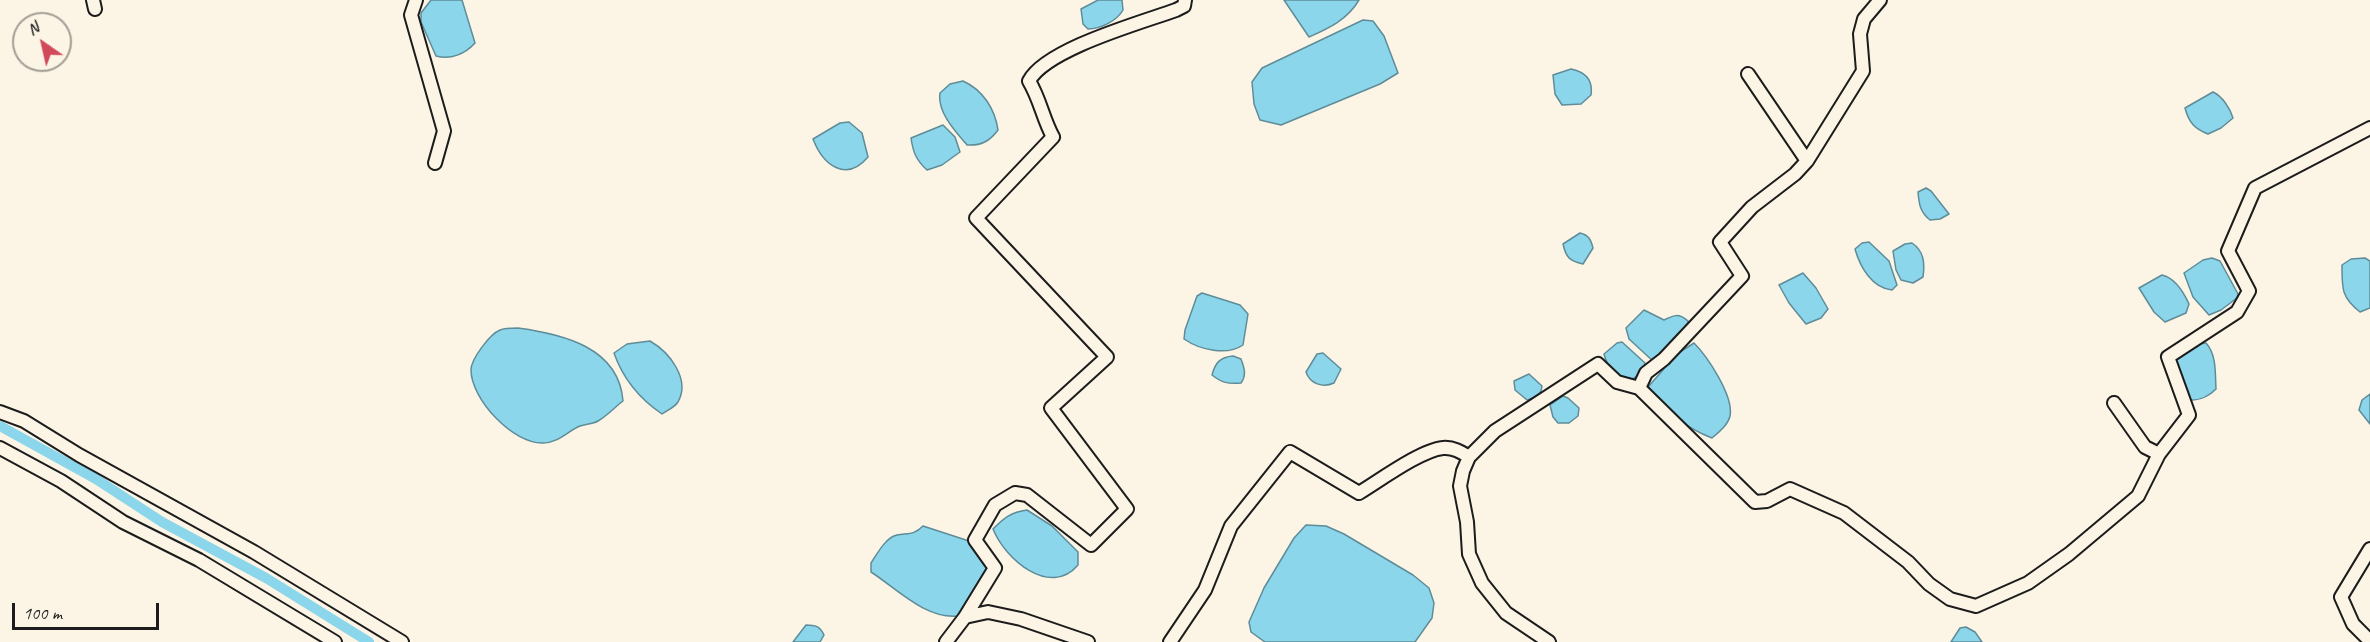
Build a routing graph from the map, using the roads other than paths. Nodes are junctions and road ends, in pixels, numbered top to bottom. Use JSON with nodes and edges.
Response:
{"nodes":[{"id":1,"x":416,"y":0,"type":"edge"},
{"id":2,"x":1185,"y":0,"type":"edge"},
{"id":3,"x":1880,"y":0,"type":"edge"},
{"id":4,"x":1748,"y":74,"type":"dead end"},
{"id":5,"x":2370,"y":128,"type":"edge"},
{"id":6,"x":1807,"y":161,"type":"junction"},
{"id":7,"x":435,"y":163,"type":"dead end"},
{"id":8,"x":1639,"y":388,"type":"junction"},
{"id":9,"x":2114,"y":403,"type":"dead end"},
{"id":10,"x":0,"y":412,"type":"edge"},
{"id":11,"x":0,"y":448,"type":"edge"},
{"id":12,"x":2158,"y":454,"type":"junction"},
{"id":13,"x":1469,"y":457,"type":"junction"},
{"id":14,"x":2370,"y":549,"type":"edge"},
{"id":15,"x":965,"y":617,"type":"junction"},
{"id":16,"x":2370,"y":641,"type":"edge"},
{"id":17,"x":336,"y":642,"type":"edge"},
{"id":18,"x":402,"y":642,"type":"edge"},
{"id":19,"x":946,"y":642,"type":"edge"},
{"id":20,"x":1088,"y":642,"type":"edge"},
{"id":21,"x":1170,"y":642,"type":"edge"},
{"id":22,"x":1549,"y":642,"type":"edge"}],
"edges":[{"from":1,"to":7,"type":"street"},
{"from":2,"to":15,"type":"street"},
{"from":3,"to":6,"type":"street"},
{"from":4,"to":6,"type":"street"},
{"from":5,"to":12,"type":"street"},
{"from":6,"to":8,"type":"street"},
{"from":8,"to":12,"type":"street"},
{"from":8,"to":13,"type":"street"},
{"from":9,"to":12,"type":"street"},
{"from":10,"to":18,"type":"street"},
{"from":11,"to":17,"type":"street"},
{"from":13,"to":21,"type":"street"},
{"from":13,"to":22,"type":"street"},
{"from":14,"to":16,"type":"street"},
{"from":15,"to":19,"type":"street"},
{"from":15,"to":20,"type":"street"}]}
